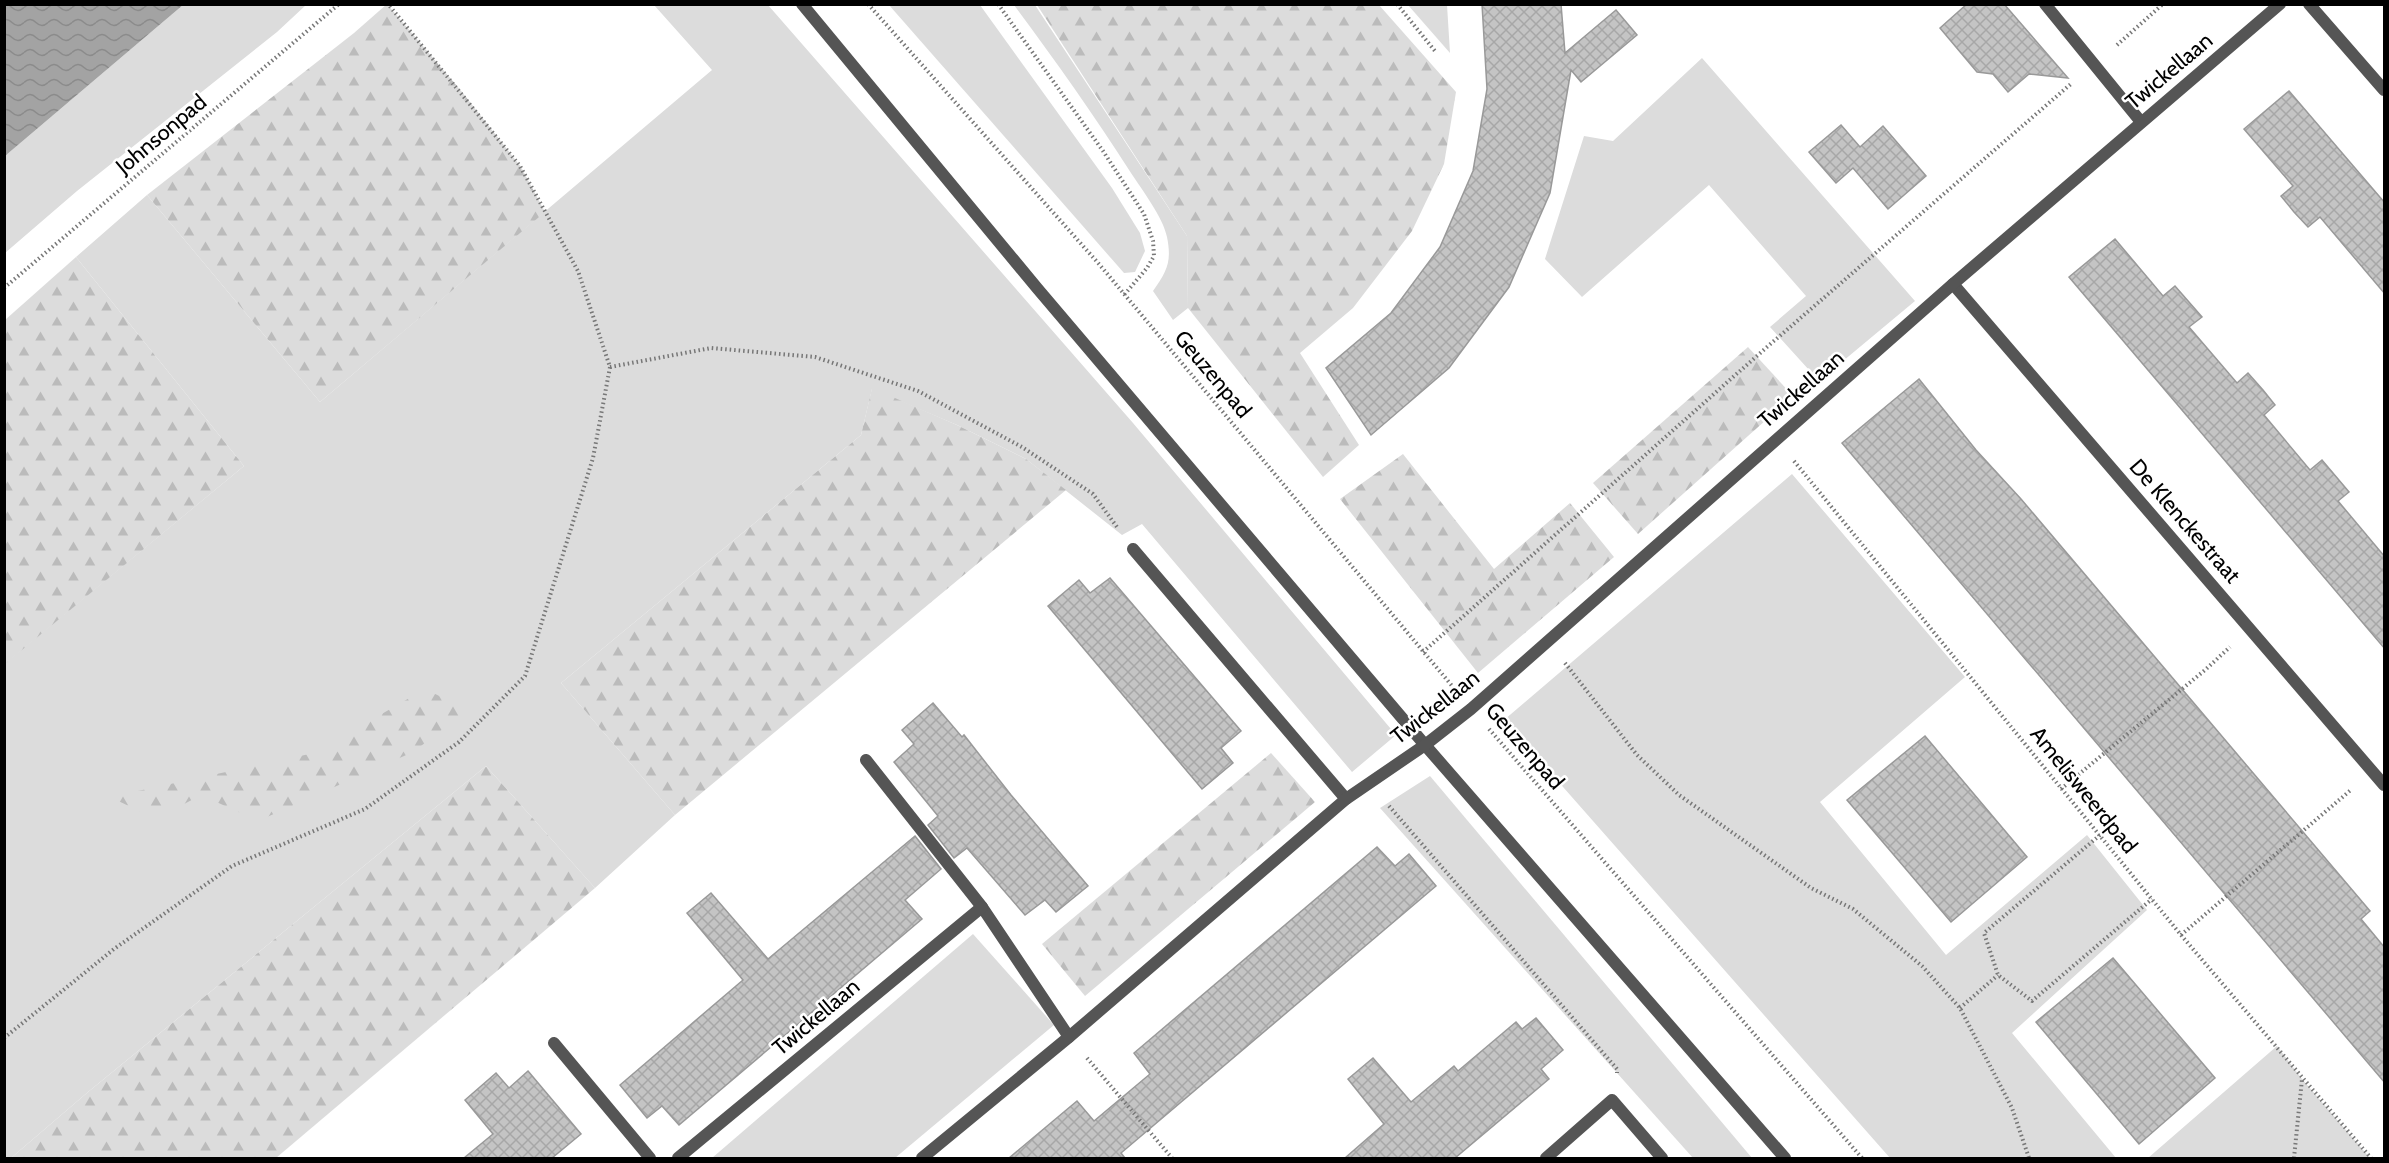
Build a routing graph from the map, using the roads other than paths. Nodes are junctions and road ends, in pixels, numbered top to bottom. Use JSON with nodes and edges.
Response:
{"nodes":[{"id":1,"x":802,"y":4,"type":"edge"},
{"id":2,"x":2045,"y":4,"type":"edge"},
{"id":3,"x":2280,"y":4,"type":"edge"},
{"id":4,"x":2309,"y":4,"type":"edge"},
{"id":5,"x":2385,"y":90,"type":"edge"},
{"id":6,"x":2141,"y":122,"type":"junction"},
{"id":7,"x":1953,"y":284,"type":"junction"},
{"id":8,"x":1133,"y":549,"type":"road end"},
{"id":9,"x":1425,"y":745,"type":"junction"},
{"id":10,"x":867,"y":760,"type":"dead end"},
{"id":11,"x":2385,"y":785,"type":"edge"},
{"id":12,"x":1346,"y":799,"type":"junction"},
{"id":13,"x":982,"y":907,"type":"junction"},
{"id":14,"x":1069,"y":1037,"type":"junction"},
{"id":15,"x":555,"y":1043,"type":"dead end"},
{"id":16,"x":650,"y":1158,"type":"edge"},
{"id":17,"x":678,"y":1158,"type":"edge"},
{"id":18,"x":922,"y":1158,"type":"edge"},
{"id":19,"x":1546,"y":1158,"type":"edge"},
{"id":20,"x":1662,"y":1158,"type":"edge"},
{"id":21,"x":1785,"y":1158,"type":"edge"}],
"edges":[{"from":1,"to":9,"type":"street"},
{"from":2,"to":6,"type":"street"},
{"from":3,"to":6,"type":"street","name":"Twickellaan"},
{"from":4,"to":5,"type":"street"},
{"from":6,"to":7,"type":"street","name":"Twickellaan"},
{"from":7,"to":9,"type":"street","name":"Twickellaan"},
{"from":7,"to":11,"type":"street","name":"De Klenckestraat"},
{"from":8,"to":12,"type":"street"},
{"from":9,"to":12,"type":"street","name":"Twickellaan"},
{"from":9,"to":21,"type":"street"},
{"from":10,"to":13,"type":"street"},
{"from":12,"to":14,"type":"street","name":"Twickellaan"},
{"from":13,"to":14,"type":"street"},
{"from":13,"to":17,"type":"street","name":"Twickellaan"},
{"from":14,"to":18,"type":"street","name":"Twickellaan"},
{"from":15,"to":16,"type":"street"},
{"from":19,"to":20,"type":"street"}]}
